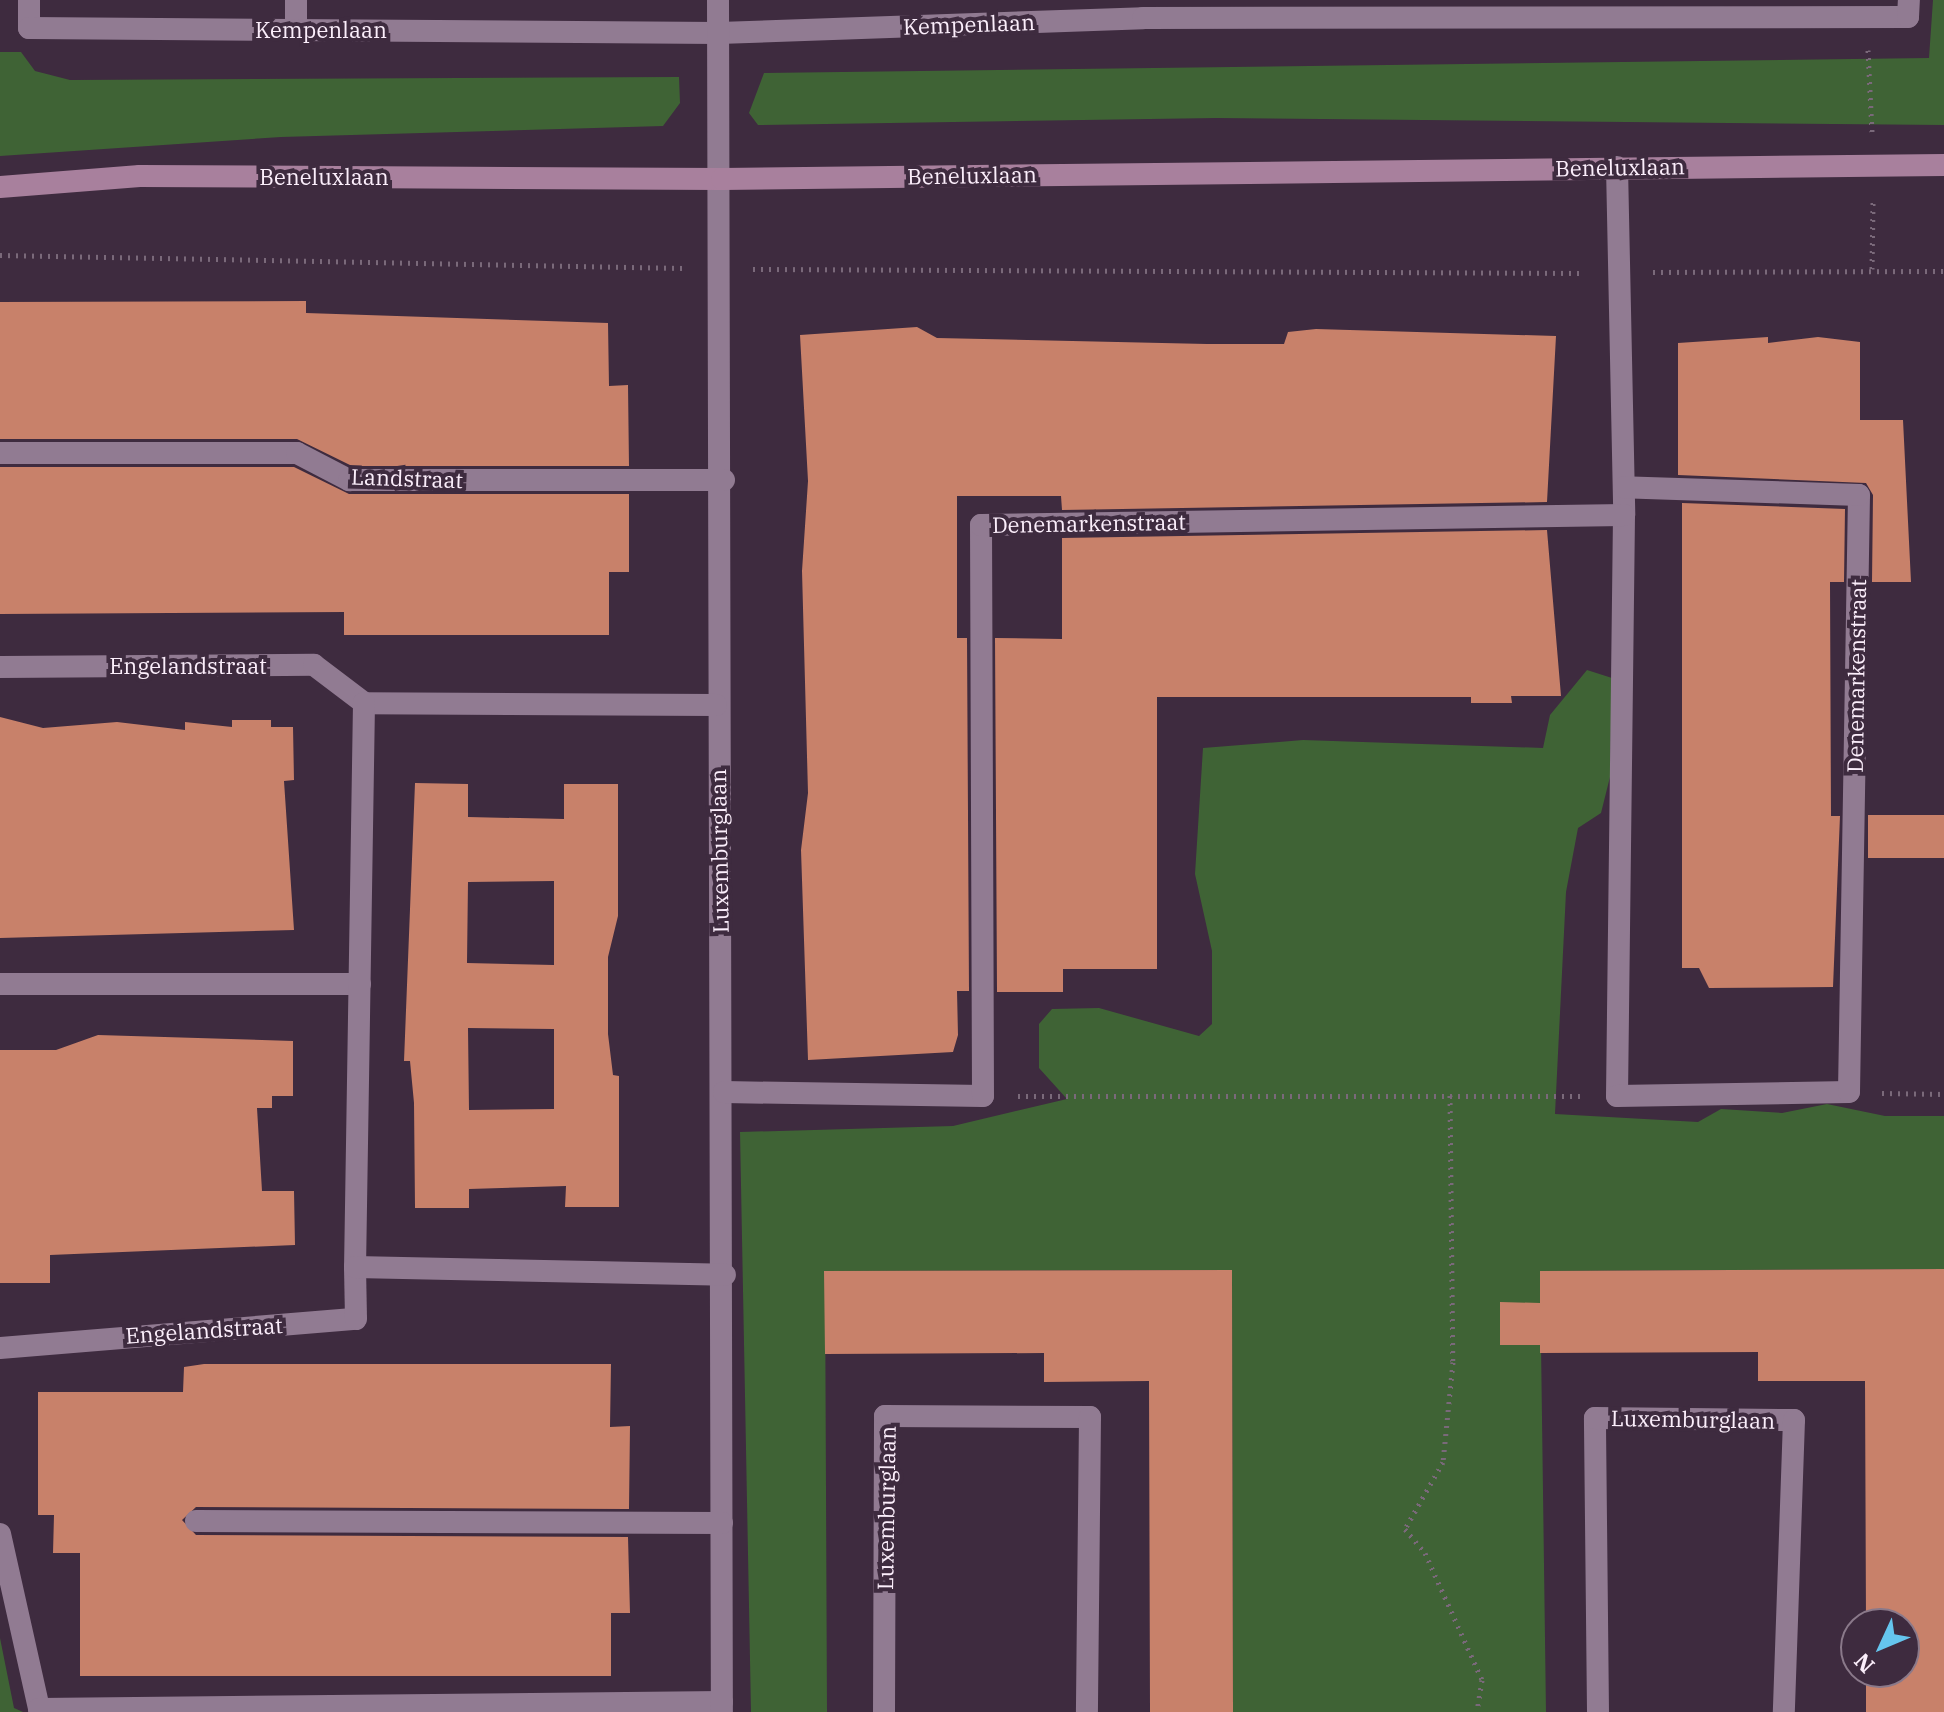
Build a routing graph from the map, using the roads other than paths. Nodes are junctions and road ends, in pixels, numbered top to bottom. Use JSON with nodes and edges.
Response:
{"nodes":[{"id":1,"x":29,"y":0,"type":"edge"},
{"id":2,"x":296,"y":0,"type":"edge"},
{"id":3,"x":718,"y":0,"type":"edge"},
{"id":4,"x":1908,"y":8,"type":"edge"},
{"id":5,"x":1143,"y":9,"type":"edge"},
{"id":6,"x":296,"y":30,"type":"junction"},
{"id":7,"x":719,"y":33,"type":"junction"},
{"id":8,"x":1944,"y":165,"type":"edge"},
{"id":9,"x":1617,"y":167,"type":"junction"},
{"id":10,"x":722,"y":179,"type":"junction"},
{"id":11,"x":0,"y":187,"type":"edge"},
{"id":12,"x":0,"y":453,"type":"edge"},
{"id":13,"x":724,"y":480,"type":"junction"},
{"id":14,"x":1624,"y":487,"type":"junction"},
{"id":15,"x":1624,"y":515,"type":"junction"},
{"id":16,"x":0,"y":667,"type":"edge"},
{"id":17,"x":364,"y":703,"type":"junction"},
{"id":18,"x":716,"y":705,"type":"junction"},
{"id":19,"x":0,"y":984,"type":"edge"},
{"id":20,"x":360,"y":984,"type":"junction"},
{"id":21,"x":724,"y":1092,"type":"junction"},
{"id":22,"x":355,"y":1267,"type":"junction"},
{"id":23,"x":725,"y":1275,"type":"junction"},
{"id":24,"x":0,"y":1348,"type":"edge"},
{"id":25,"x":196,"y":1521,"type":"dead end"},
{"id":26,"x":722,"y":1523,"type":"junction"},
{"id":27,"x":0,"y":1534,"type":"edge"},
{"id":28,"x":722,"y":1707,"type":"edge"},
{"id":29,"x":884,"y":1712,"type":"edge"},
{"id":30,"x":1087,"y":1712,"type":"edge"},
{"id":31,"x":1598,"y":1712,"type":"edge"},
{"id":32,"x":1784,"y":1712,"type":"edge"}],
"edges":[{"from":1,"to":6,"type":"street","name":"Kempenlaan"},
{"from":2,"to":6,"type":"street"},
{"from":3,"to":7,"type":"street","name":"Luxemburglaan"},
{"from":4,"to":5,"type":"street","name":"Kempenlaan"},
{"from":5,"to":7,"type":"street","name":"Kempenlaan"},
{"from":6,"to":7,"type":"street","name":"Kempenlaan"},
{"from":7,"to":10,"type":"street","name":"Luxemburglaan"},
{"from":8,"to":9,"type":"main road","name":"Beneluxlaan"},
{"from":9,"to":10,"type":"main road","name":"Beneluxlaan"},
{"from":9,"to":14,"type":"street"},
{"from":10,"to":11,"type":"main road","name":"Beneluxlaan"},
{"from":10,"to":13,"type":"street","name":"Luxemburglaan"},
{"from":12,"to":13,"type":"street","name":"Landstraat"},
{"from":13,"to":18,"type":"street","name":"Luxemburglaan"},
{"from":14,"to":15,"type":"street"},
{"from":14,"to":15,"type":"street","name":"Denemarkenstraat"},
{"from":15,"to":21,"type":"street","name":"Denemarkenstraat"},
{"from":16,"to":17,"type":"street","name":"Engelandstraat"},
{"from":17,"to":18,"type":"street"},
{"from":17,"to":20,"type":"street","name":"Engelandstraat"},
{"from":18,"to":21,"type":"street","name":"Luxemburglaan"},
{"from":19,"to":20,"type":"street"},
{"from":20,"to":22,"type":"street","name":"Engelandstraat"},
{"from":21,"to":23,"type":"street","name":"Luxemburglaan"},
{"from":22,"to":23,"type":"street"},
{"from":22,"to":24,"type":"street","name":"Engelandstraat"},
{"from":23,"to":26,"type":"street","name":"Luxemburglaan"},
{"from":25,"to":26,"type":"street"},
{"from":26,"to":28,"type":"street","name":"Luxemburglaan"},
{"from":27,"to":28,"type":"street","name":"Luxemburglaan"},
{"from":29,"to":30,"type":"street","name":"Luxemburglaan"},
{"from":31,"to":32,"type":"street","name":"Luxemburglaan"}]}
